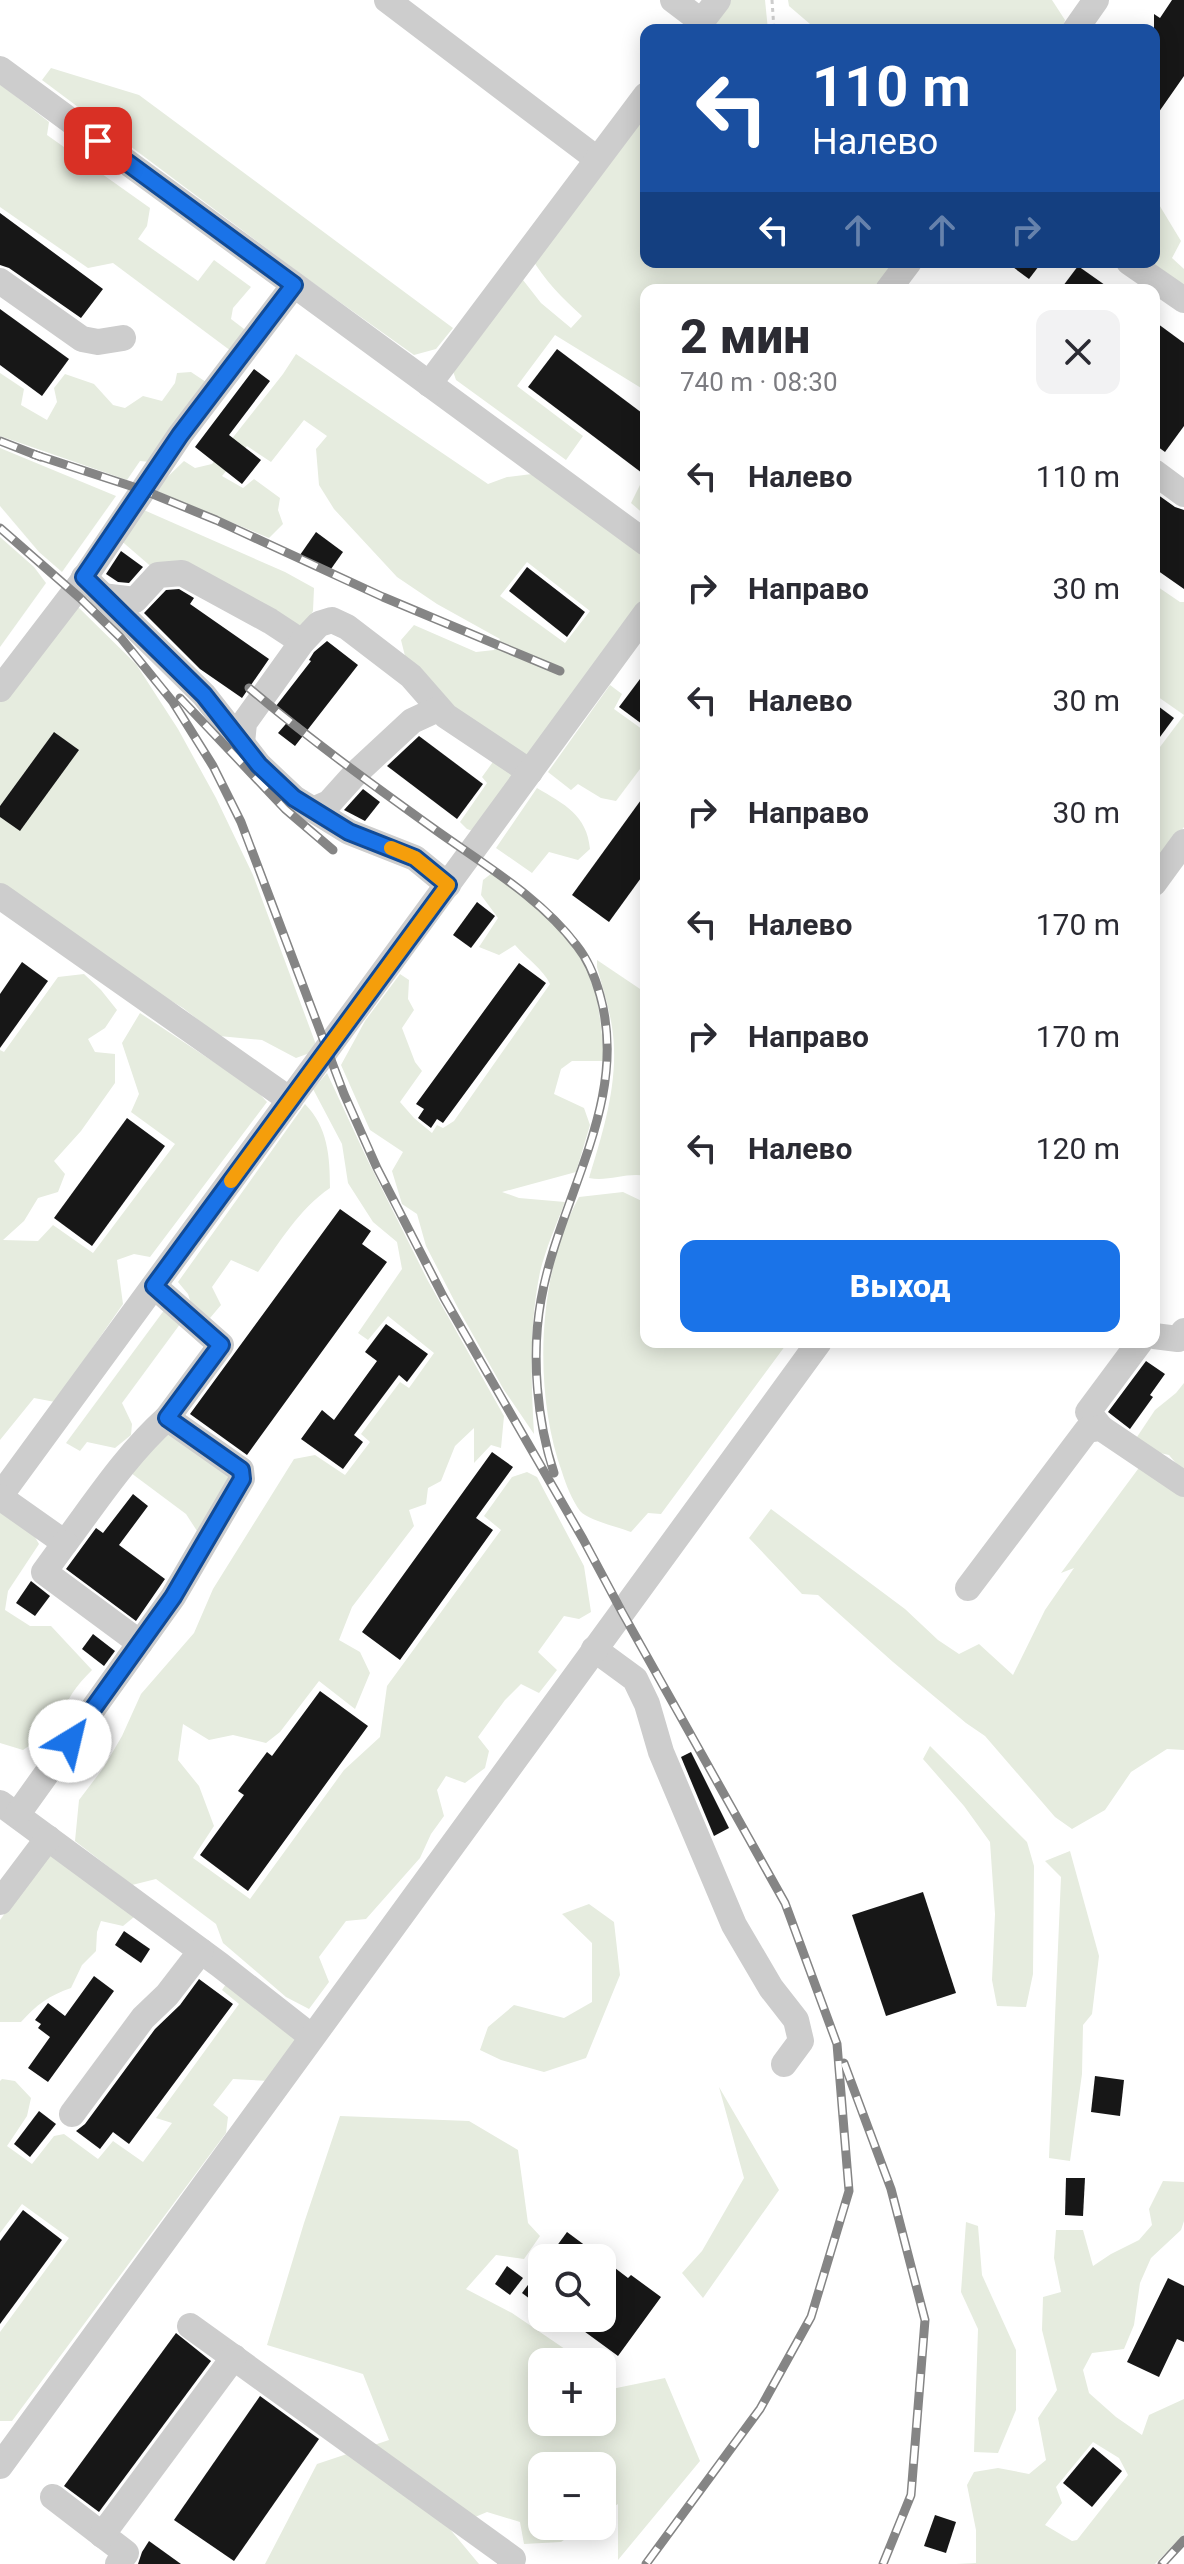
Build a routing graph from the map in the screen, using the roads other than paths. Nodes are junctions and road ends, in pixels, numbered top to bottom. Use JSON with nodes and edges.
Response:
{"nodes":[{"id":1,"x":387,"y":0,"type":"edge"},
{"id":2,"x":673,"y":0,"type":"edge"},
{"id":3,"x":718,"y":0,"type":"edge"},
{"id":4,"x":696,"y":24,"type":"edge"},
{"id":5,"x":700,"y":24,"type":"edge"},
{"id":6,"x":0,"y":69,"type":"edge"},
{"id":7,"x":640,"y":103,"type":"edge"},
{"id":8,"x":597,"y":159,"type":"junction"},
{"id":9,"x":1138,"y":268,"type":"edge"},
{"id":10,"x":0,"y":281,"type":"edge"},
{"id":11,"x":294,"y":285,"type":"junction"},
{"id":12,"x":1184,"y":300,"type":"edge"},
{"id":13,"x":123,"y":338,"type":"dead end"},
{"id":14,"x":429,"y":384,"type":"junction"},
{"id":15,"x":1160,"y":476,"type":"edge"},
{"id":16,"x":1184,"y":494,"type":"edge"},
{"id":17,"x":640,"y":539,"type":"edge"},
{"id":18,"x":93,"y":587,"type":"junction"},
{"id":19,"x":640,"y":621,"type":"edge"},
{"id":20,"x":302,"y":642,"type":"junction"},
{"id":21,"x":0,"y":689,"type":"edge"},
{"id":22,"x":438,"y":709,"type":"junction"},
{"id":23,"x":242,"y":743,"type":"junction"},
{"id":24,"x":530,"y":772,"type":"junction"},
{"id":25,"x":313,"y":810,"type":"junction"},
{"id":26,"x":1184,"y":842,"type":"edge"},
{"id":27,"x":1160,"y":875,"type":"edge"},
{"id":28,"x":448,"y":885,"type":"junction"},
{"id":29,"x":0,"y":896,"type":"edge"},
{"id":30,"x":290,"y":1100,"type":"junction"},
{"id":31,"x":154,"y":1286,"type":"junction"},
{"id":32,"x":1184,"y":1331,"type":"edge"},
{"id":33,"x":1160,"y":1337,"type":"edge"},
{"id":34,"x":815,"y":1348,"type":"edge"},
{"id":35,"x":1136,"y":1348,"type":"edge"},
{"id":36,"x":167,"y":1418,"type":"junction"},
{"id":37,"x":1101,"y":1428,"type":"junction"},
{"id":38,"x":1184,"y":1484,"type":"edge"},
{"id":39,"x":0,"y":1495,"type":"edge"},
{"id":40,"x":65,"y":1543,"type":"junction"},
{"id":41,"x":968,"y":1588,"type":"dead end"},
{"id":42,"x":140,"y":1643,"type":"junction"},
{"id":43,"x":594,"y":1649,"type":"junction"},
{"id":44,"x":8,"y":1809,"type":"edge"},
{"id":45,"x":48,"y":1838,"type":"junction"},
{"id":46,"x":0,"y":1902,"type":"edge"},
{"id":47,"x":201,"y":1951,"type":"junction"},
{"id":48,"x":312,"y":2037,"type":"junction"},
{"id":49,"x":784,"y":2064,"type":"dead end"},
{"id":50,"x":72,"y":2114,"type":"dead end"},
{"id":51,"x":190,"y":2326,"type":"dead end"},
{"id":52,"x":234,"y":2357,"type":"junction"},
{"id":53,"x":0,"y":2466,"type":"edge"},
{"id":54,"x":53,"y":2497,"type":"dead end"},
{"id":55,"x":102,"y":2535,"type":"junction"},
{"id":56,"x":118,"y":2564,"type":"edge"},
{"id":57,"x":510,"y":2564,"type":"edge"}],
"edges":[{"from":1,"to":8,"type":"lane"},
{"from":2,"to":4,"type":"lane"},
{"from":3,"to":5,"type":"lane"},
{"from":6,"to":11,"type":"lane"},
{"from":7,"to":8,"type":"lane"},
{"from":8,"to":14,"type":"lane"},
{"from":9,"to":12,"type":"lane"},
{"from":10,"to":13,"type":"lane"},
{"from":11,"to":14,"type":"lane"},
{"from":11,"to":18,"type":"lane"},
{"from":14,"to":17,"type":"lane"},
{"from":15,"to":16,"type":"lane"},
{"from":18,"to":20,"type":"lane"},
{"from":18,"to":21,"type":"lane"},
{"from":18,"to":23,"type":"lane"},
{"from":19,"to":24,"type":"lane"},
{"from":20,"to":22,"type":"lane"},
{"from":20,"to":23,"type":"lane"},
{"from":22,"to":24,"type":"lane"},
{"from":22,"to":25,"type":"lane"},
{"from":23,"to":25,"type":"lane"},
{"from":24,"to":28,"type":"lane"},
{"from":25,"to":28,"type":"lane"},
{"from":26,"to":27,"type":"lane"},
{"from":28,"to":30,"type":"lane"},
{"from":29,"to":30,"type":"lane"},
{"from":30,"to":31,"type":"lane"},
{"from":31,"to":36,"type":"lane"},
{"from":31,"to":39,"type":"lane"},
{"from":32,"to":33,"type":"lane"},
{"from":34,"to":43,"type":"lane"},
{"from":35,"to":37,"type":"lane"},
{"from":36,"to":40,"type":"lane"},
{"from":36,"to":42,"type":"lane"},
{"from":37,"to":38,"type":"lane"},
{"from":37,"to":41,"type":"lane"},
{"from":39,"to":40,"type":"lane"},
{"from":40,"to":42,"type":"lane"},
{"from":42,"to":44,"type":"lane"},
{"from":43,"to":48,"type":"lane"},
{"from":43,"to":49,"type":"lane"},
{"from":44,"to":45,"type":"lane"},
{"from":45,"to":46,"type":"lane"},
{"from":45,"to":47,"type":"lane"},
{"from":47,"to":48,"type":"lane"},
{"from":47,"to":50,"type":"lane"},
{"from":48,"to":53,"type":"lane"},
{"from":51,"to":52,"type":"lane"},
{"from":52,"to":55,"type":"lane"},
{"from":52,"to":57,"type":"lane"},
{"from":54,"to":55,"type":"lane"},
{"from":55,"to":56,"type":"lane"}]}
